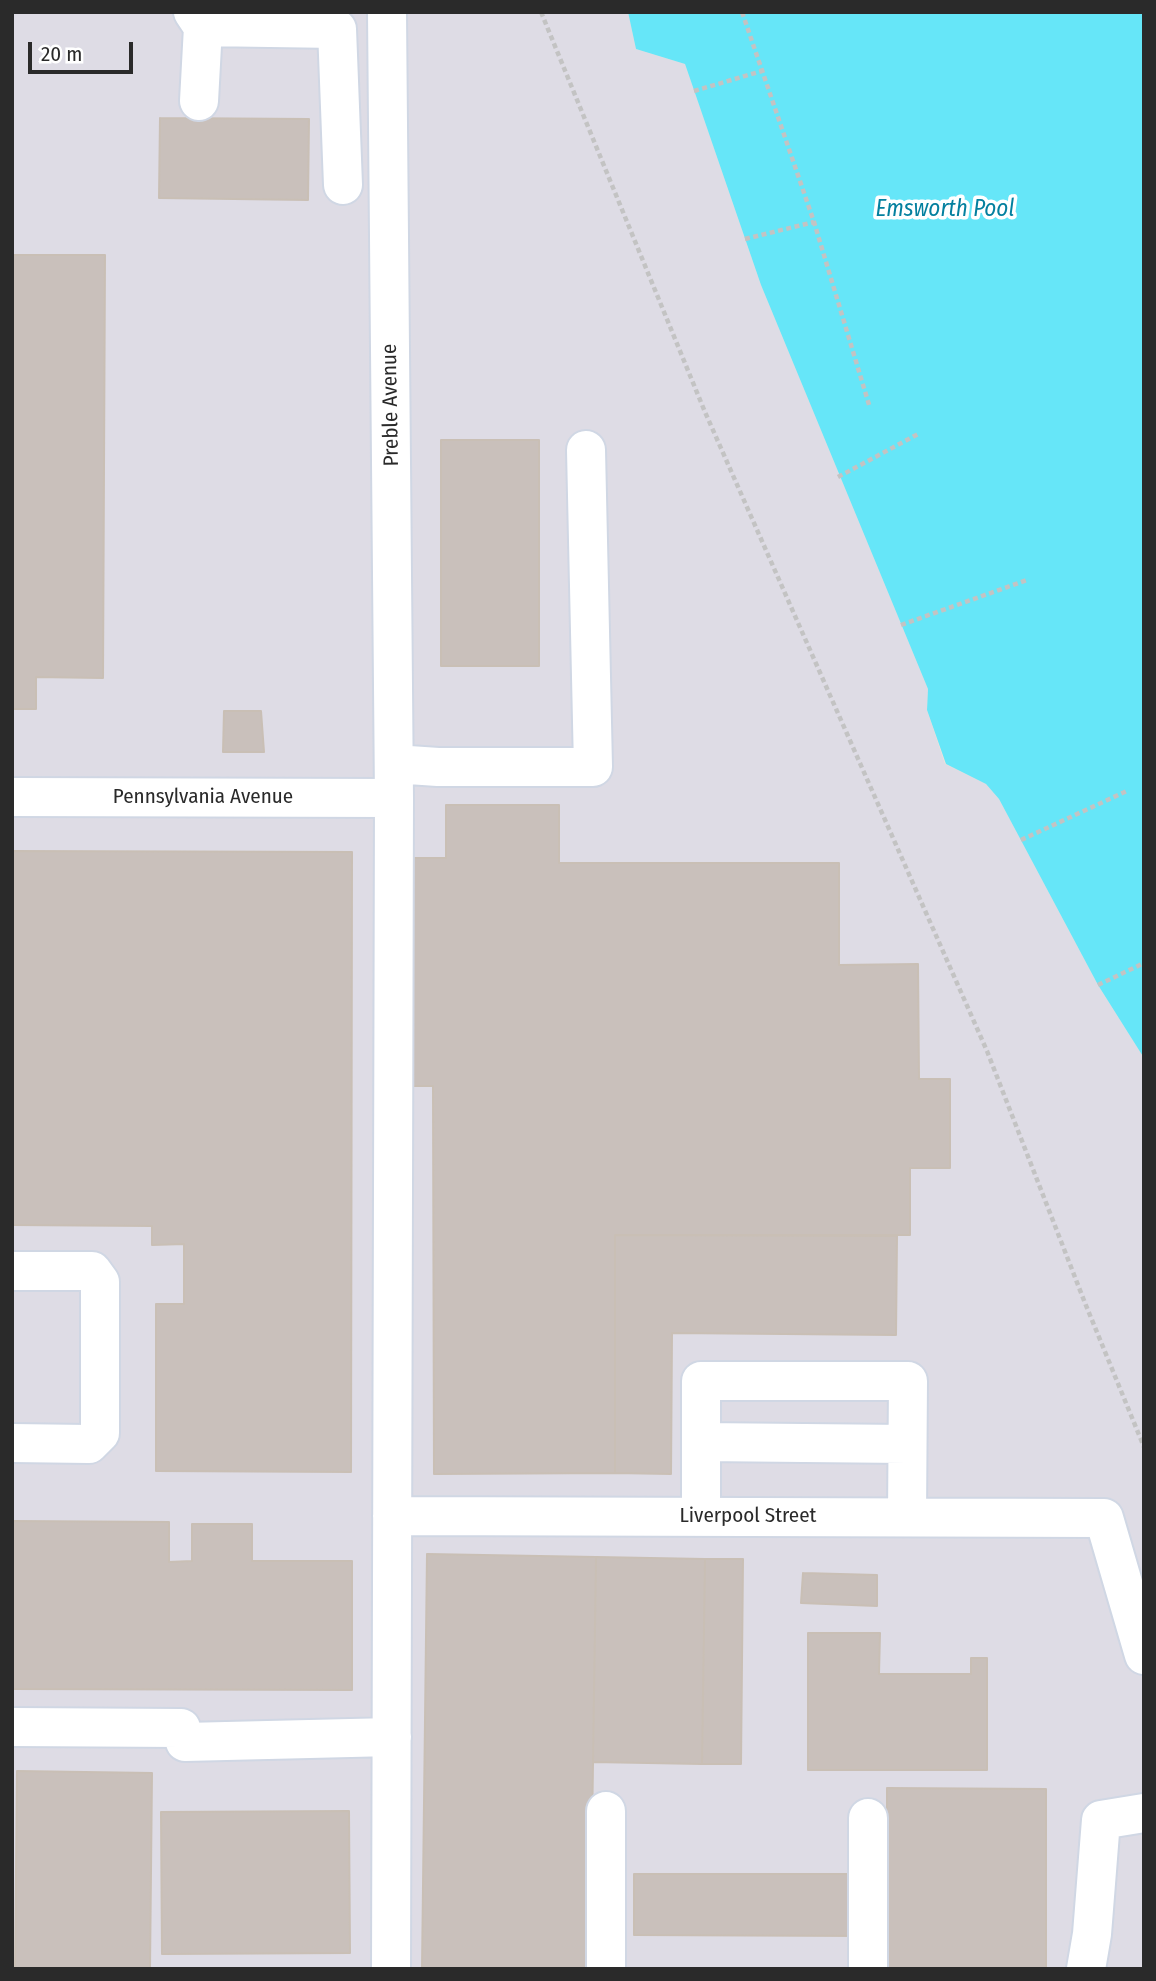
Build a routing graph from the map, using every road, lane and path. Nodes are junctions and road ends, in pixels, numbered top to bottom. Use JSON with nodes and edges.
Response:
{"nodes":[{"id":1,"x":387,"y":12,"type":"edge"},
{"id":2,"x":541,"y":12,"type":"edge"},
{"id":3,"x":742,"y":12,"type":"edge"},
{"id":4,"x":198,"y":19,"type":"edge"},
{"id":5,"x":762,"y":71,"type":"junction"},
{"id":6,"x":694,"y":91,"type":"dead end"},
{"id":7,"x":199,"y":101,"type":"dead end"},
{"id":8,"x":343,"y":185,"type":"dead end"},
{"id":9,"x":814,"y":222,"type":"junction"},
{"id":10,"x":745,"y":239,"type":"dead end"},
{"id":11,"x":870,"y":408,"type":"dead end"},
{"id":12,"x":920,"y":433,"type":"dead end"},
{"id":13,"x":586,"y":450,"type":"dead end"},
{"id":14,"x":838,"y":477,"type":"dead end"},
{"id":15,"x":1027,"y":580,"type":"dead end"},
{"id":16,"x":901,"y":625,"type":"dead end"},
{"id":17,"x":394,"y":781,"type":"junction"},
{"id":18,"x":1129,"y":790,"type":"dead end"},
{"id":19,"x":12,"y":797,"type":"edge"},
{"id":20,"x":1021,"y":840,"type":"dead end"},
{"id":21,"x":1144,"y":962,"type":"edge"},
{"id":22,"x":1098,"y":985,"type":"dead end"},
{"id":23,"x":12,"y":1271,"type":"edge"},
{"id":24,"x":701,"y":1442,"type":"junction"},
{"id":25,"x":12,"y":1443,"type":"edge"},
{"id":26,"x":907,"y":1444,"type":"junction"},
{"id":27,"x":1144,"y":1447,"type":"edge"},
{"id":28,"x":701,"y":1515,"type":"junction"},
{"id":29,"x":392,"y":1516,"type":"junction"},
{"id":30,"x":907,"y":1517,"type":"junction"},
{"id":31,"x":1144,"y":1655,"type":"edge"},
{"id":32,"x":12,"y":1727,"type":"edge"},
{"id":33,"x":391,"y":1737,"type":"junction"},
{"id":34,"x":606,"y":1811,"type":"dead end"},
{"id":35,"x":1144,"y":1813,"type":"edge"},
{"id":36,"x":868,"y":1818,"type":"dead end"},
{"id":37,"x":391,"y":1969,"type":"edge"},
{"id":38,"x":606,"y":1969,"type":"edge"},
{"id":39,"x":868,"y":1969,"type":"edge"},
{"id":40,"x":1086,"y":1969,"type":"edge"}],
"edges":[{"from":1,"to":17,"type":"street","name":"Preble Avenue"},
{"from":2,"to":27,"type":"path"},
{"from":3,"to":5,"type":"path"},
{"from":4,"to":7,"type":"street"},
{"from":4,"to":8,"type":"street"},
{"from":5,"to":6,"type":"path"},
{"from":5,"to":9,"type":"path"},
{"from":9,"to":10,"type":"path"},
{"from":9,"to":11,"type":"path"},
{"from":12,"to":14,"type":"path"},
{"from":13,"to":17,"type":"street","name":"Pennsylvania Avenue"},
{"from":15,"to":16,"type":"path"},
{"from":17,"to":19,"type":"street","name":"Pennsylvania Avenue"},
{"from":17,"to":29,"type":"street","name":"Preble Avenue"},
{"from":18,"to":20,"type":"path"},
{"from":21,"to":22,"type":"path"},
{"from":23,"to":25,"type":"street"},
{"from":24,"to":26,"type":"street"},
{"from":24,"to":26,"type":"street"},
{"from":24,"to":28,"type":"street"},
{"from":26,"to":30,"type":"street"},
{"from":28,"to":29,"type":"street","name":"Liverpool Street"},
{"from":28,"to":30,"type":"street","name":"Liverpool Street"},
{"from":29,"to":33,"type":"street","name":"Preble Avenue"},
{"from":30,"to":31,"type":"street","name":"Liverpool Street"},
{"from":32,"to":33,"type":"street"},
{"from":33,"to":37,"type":"street","name":"Preble Avenue"},
{"from":34,"to":38,"type":"street"},
{"from":35,"to":40,"type":"street"},
{"from":36,"to":39,"type":"street"}]}
